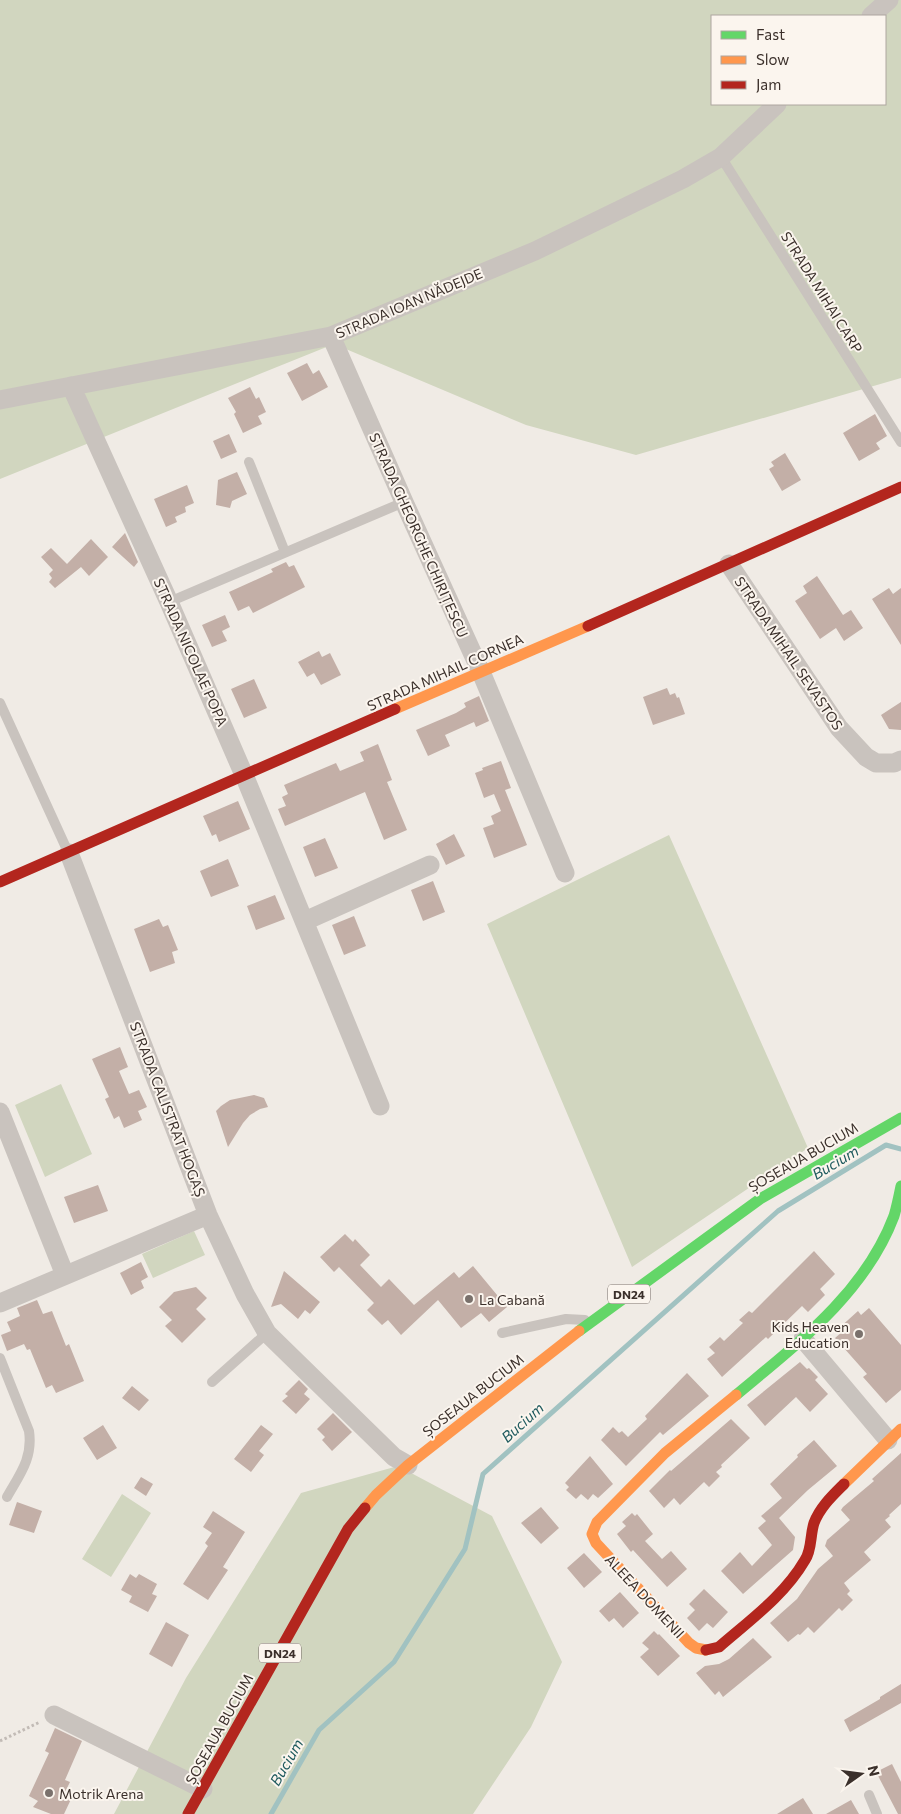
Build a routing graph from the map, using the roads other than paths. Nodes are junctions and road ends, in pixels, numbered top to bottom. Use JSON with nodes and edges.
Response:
{"nodes":[{"id":1,"x":889,"y":0,"type":"edge"},
{"id":2,"x":872,"y":15,"type":"edge"},
{"id":3,"x":777,"y":105,"type":"edge"},
{"id":4,"x":720,"y":157,"type":"junction"},
{"id":5,"x":331,"y":336,"type":"junction"},
{"id":6,"x":71,"y":386,"type":"junction"},
{"id":7,"x":0,"y":400,"type":"edge"},
{"id":8,"x":901,"y":442,"type":"edge"},
{"id":9,"x":249,"y":462,"type":"dead end"},
{"id":10,"x":901,"y":487,"type":"edge"},
{"id":11,"x":404,"y":502,"type":"junction"},
{"id":12,"x":285,"y":552,"type":"junction"},
{"id":13,"x":730,"y":564,"type":"junction"},
{"id":14,"x":169,"y":602,"type":"junction"},
{"id":15,"x":481,"y":672,"type":"junction"},
{"id":16,"x":0,"y":703,"type":"edge"},
{"id":17,"x":901,"y":760,"type":"edge"},
{"id":18,"x":244,"y":775,"type":"junction"},
{"id":19,"x":68,"y":853,"type":"junction"},
{"id":20,"x":430,"y":865,"type":"dead end"},
{"id":21,"x":565,"y":873,"type":"dead end"},
{"id":22,"x":0,"y":882,"type":"edge"},
{"id":23,"x":305,"y":921,"type":"junction"},
{"id":24,"x":380,"y":1106,"type":"dead end"},
{"id":25,"x":0,"y":1112,"type":"edge"},
{"id":26,"x":901,"y":1118,"type":"edge"},
{"id":27,"x":901,"y":1186,"type":"edge"},
{"id":28,"x":208,"y":1214,"type":"junction"},
{"id":29,"x":65,"y":1275,"type":"junction"},
{"id":30,"x":0,"y":1303,"type":"edge"},
{"id":31,"x":593,"y":1320,"type":"junction"},
{"id":32,"x":502,"y":1332,"type":"dead end"},
{"id":33,"x":267,"y":1333,"type":"junction"},
{"id":34,"x":802,"y":1338,"type":"junction"},
{"id":35,"x":0,"y":1358,"type":"edge"},
{"id":36,"x":212,"y":1382,"type":"dead end"},
{"id":37,"x":894,"y":1434,"type":"edge"},
{"id":38,"x":408,"y":1465,"type":"junction"},
{"id":39,"x":7,"y":1497,"type":"dead end"},
{"id":40,"x":54,"y":1714,"type":"road end"},
{"id":41,"x":203,"y":1789,"type":"junction"},
{"id":42,"x":869,"y":1795,"type":"dead end"},
{"id":43,"x":188,"y":1814,"type":"edge"},
{"id":44,"x":876,"y":1814,"type":"edge"}],
"edges":[{"from":1,"to":2,"type":"street"},
{"from":3,"to":4,"type":"street","name":"STRADA IOAN NĂDEJDE"},
{"from":4,"to":5,"type":"street","name":"STRADA IOAN NĂDEJDE"},
{"from":4,"to":8,"type":"lane","name":"STRADA MIHAI CARP"},
{"from":5,"to":6,"type":"street","name":"STRADA IOAN NĂDEJDE"},
{"from":5,"to":11,"type":"street","name":"STRADA GHEORGHE CHIRIȚESCU"},
{"from":6,"to":7,"type":"street","name":"STRADA IOAN NĂDEJDE"},
{"from":6,"to":14,"type":"street","name":"STRADA NICOLAE POPA"},
{"from":9,"to":12,"type":"lane"},
{"from":10,"to":13,"type":"street","name":"STRADA MIHAIL CORNEA"},
{"from":11,"to":12,"type":"lane"},
{"from":11,"to":15,"type":"street","name":"STRADA GHEORGHE CHIRIȚESCU"},
{"from":12,"to":14,"type":"lane"},
{"from":13,"to":15,"type":"street","name":"STRADA MIHAIL CORNEA"},
{"from":13,"to":17,"type":"street","name":"STRADA MIHAIL SEVASTOS"},
{"from":14,"to":18,"type":"street","name":"STRADA NICOLAE POPA"},
{"from":15,"to":18,"type":"street","name":"STRADA MIHAIL CORNEA"},
{"from":15,"to":21,"type":"street","name":"STRADA GHEORGHE CHIRIȚESCU"},
{"from":16,"to":19,"type":"lane","name":"STRADA CALISTRAT HOGAȘ"},
{"from":18,"to":19,"type":"street","name":"STRADA MIHAIL CORNEA"},
{"from":18,"to":23,"type":"street","name":"STRADA NICOLAE POPA"},
{"from":19,"to":22,"type":"street","name":"STRADA MIHAIL CORNEA"},
{"from":19,"to":28,"type":"street","name":"STRADA CALISTRAT HOGAȘ"},
{"from":20,"to":23,"type":"street"},
{"from":23,"to":24,"type":"street","name":"STRADA NICOLAE POPA"},
{"from":25,"to":29,"type":"street"},
{"from":26,"to":31,"type":"street","name":"ȘOSEAUA BUCIUM","number":"DN24"},
{"from":27,"to":34,"type":"street","name":"ALEEA DOMENII"},
{"from":28,"to":29,"type":"street"},
{"from":28,"to":33,"type":"street","name":"STRADA CALISTRAT HOGAȘ"},
{"from":29,"to":30,"type":"street"},
{"from":31,"to":32,"type":"lane"},
{"from":31,"to":38,"type":"street","name":"ȘOSEAUA BUCIUM","number":"DN24"},
{"from":33,"to":36,"type":"lane"},
{"from":33,"to":38,"type":"street","name":"STRADA CALISTRAT HOGAȘ"},
{"from":34,"to":37,"type":"street","name":"ALEEA DOMENII"},
{"from":34,"to":37,"type":"street","name":"ALEEA DOMENII"},
{"from":35,"to":39,"type":"lane"},
{"from":38,"to":41,"type":"street","name":"ȘOSEAUA BUCIUM","number":"DN24"},
{"from":40,"to":41,"type":"street"},
{"from":41,"to":43,"type":"street","name":"ȘOSEAUA BUCIUM","number":"DN24"},
{"from":42,"to":44,"type":"lane"}]}
